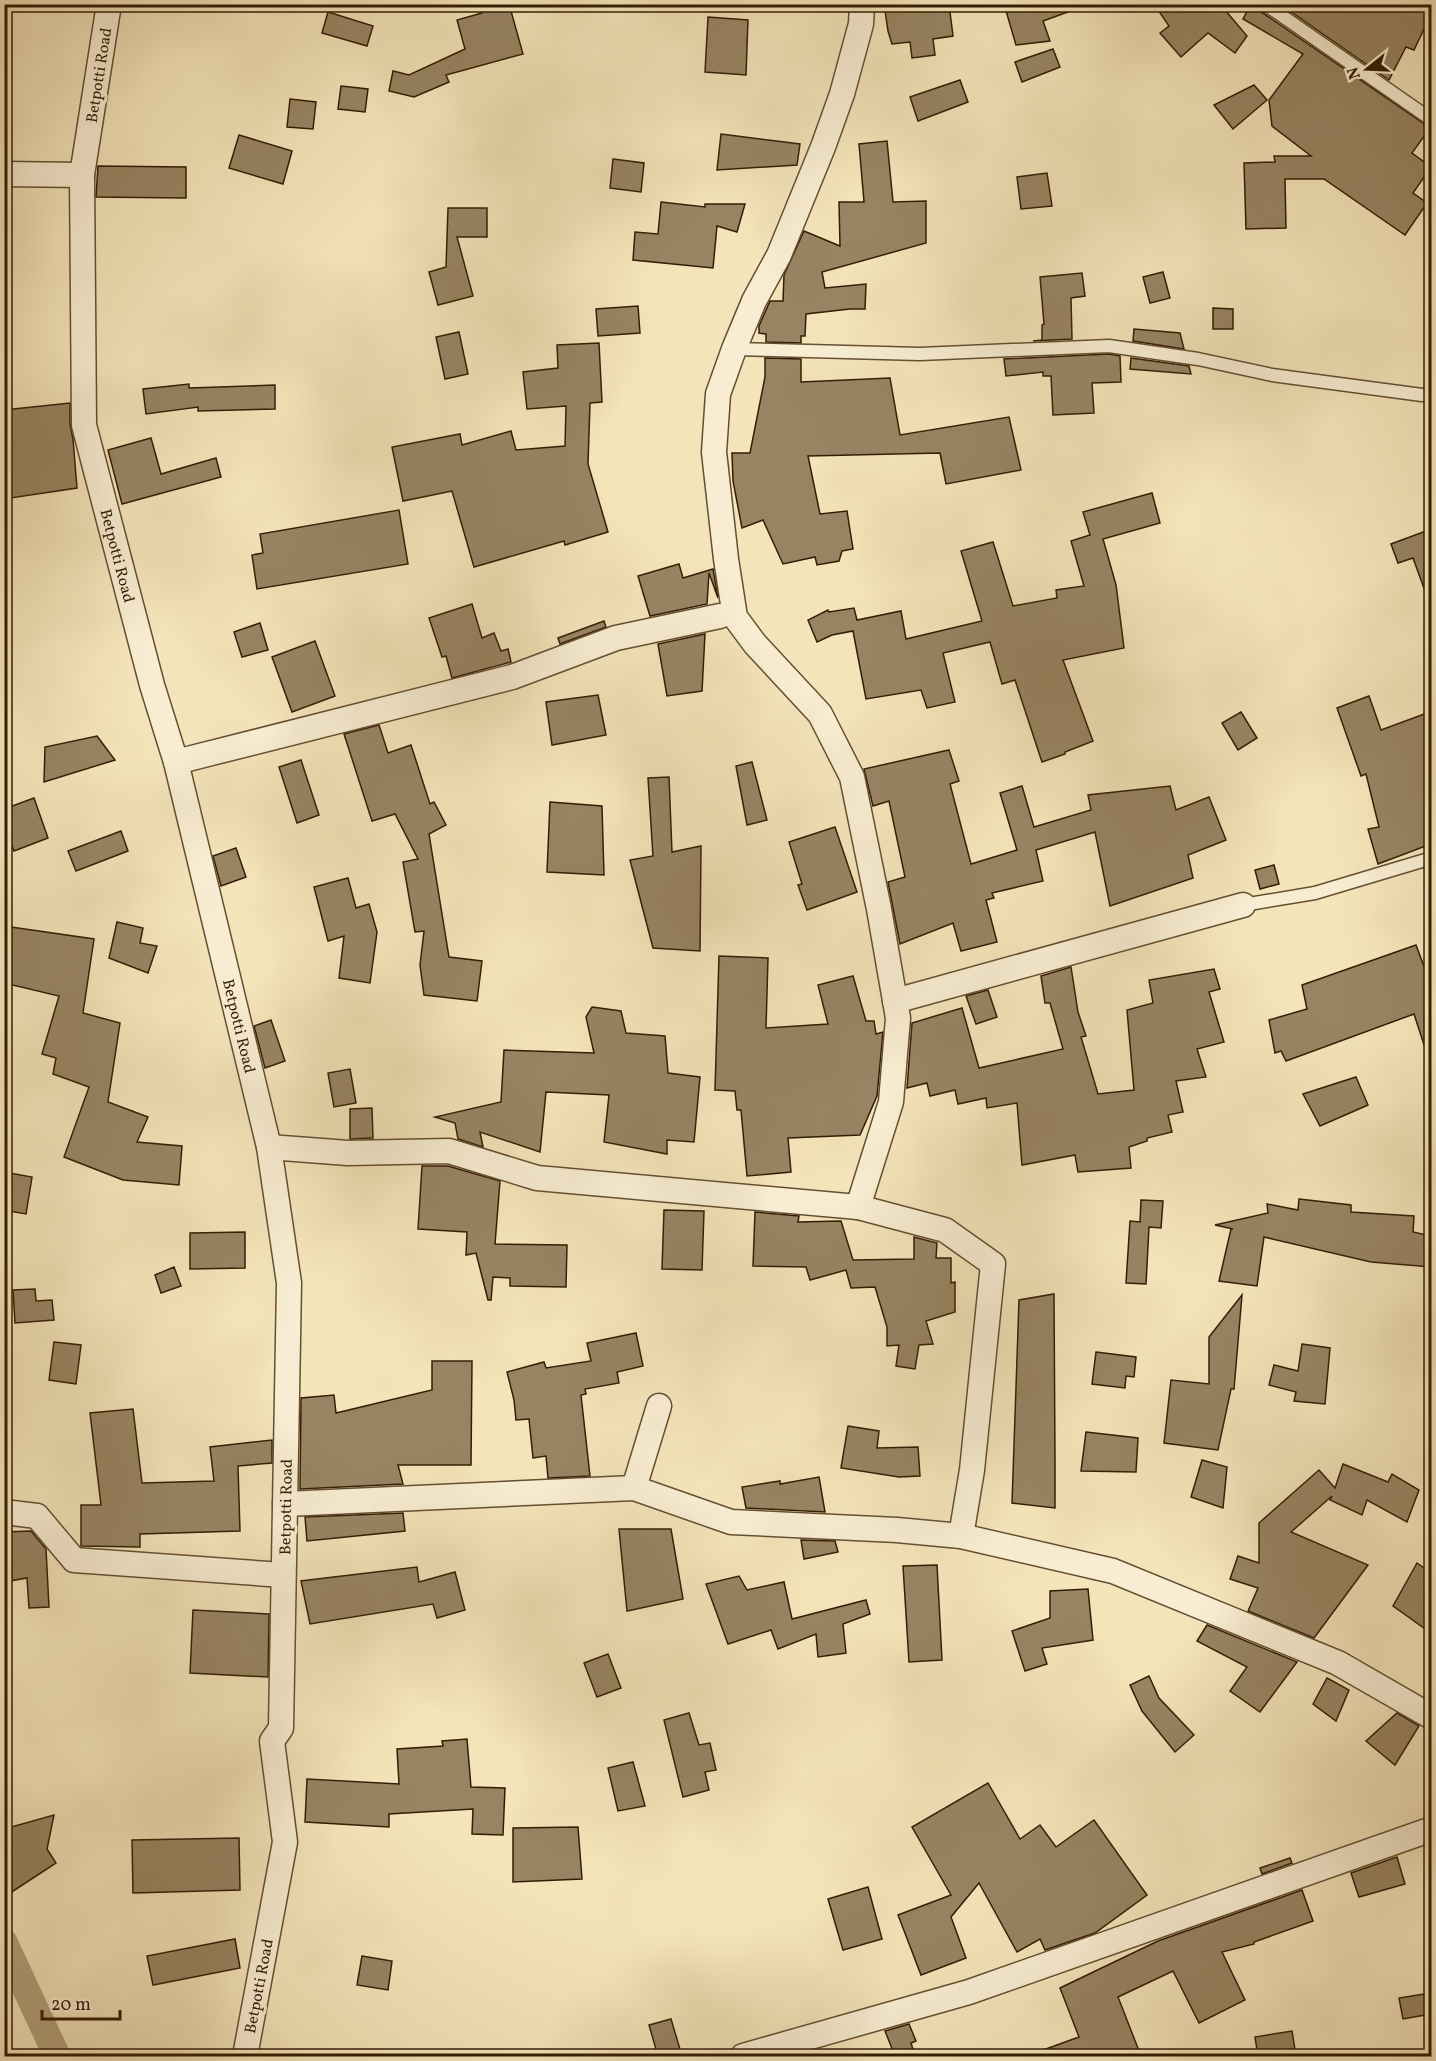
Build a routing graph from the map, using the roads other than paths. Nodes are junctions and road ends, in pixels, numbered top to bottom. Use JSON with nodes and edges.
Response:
{"nodes":[{"id":1,"x":109,"y":4,"type":"edge"},
{"id":2,"x":862,"y":4,"type":"edge"},
{"id":3,"x":1265,"y":4,"type":"edge"},
{"id":4,"x":1431,"y":120,"type":"edge"},
{"id":5,"x":4,"y":174,"type":"edge"},
{"id":6,"x":82,"y":175,"type":"junction"},
{"id":7,"x":734,"y":349,"type":"junction"},
{"id":8,"x":1431,"y":394,"type":"edge"},
{"id":9,"x":720,"y":616,"type":"dead end"},
{"id":10,"x":176,"y":762,"type":"junction"},
{"id":11,"x":1431,"y":858,"type":"edge"},
{"id":12,"x":1243,"y":905,"type":"joint"},
{"id":13,"x":895,"y":1001,"type":"junction"},
{"id":14,"x":269,"y":1147,"type":"junction"},
{"id":15,"x":858,"y":1207,"type":"junction"},
{"id":16,"x":659,"y":1406,"type":"dead end"},
{"id":17,"x":634,"y":1488,"type":"junction"},
{"id":18,"x":285,"y":1504,"type":"junction"},
{"id":19,"x":4,"y":1512,"type":"edge"},
{"id":20,"x":960,"y":1536,"type":"junction"},
{"id":21,"x":284,"y":1575,"type":"junction"},
{"id":22,"x":1431,"y":1717,"type":"edge"},
{"id":23,"x":1431,"y":1829,"type":"edge"},
{"id":24,"x":246,"y":2056,"type":"edge"},
{"id":25,"x":743,"y":2056,"type":"edge"}],
"edges":[{"from":1,"to":6,"type":"street","name":"Betpotti Road"},
{"from":2,"to":7,"type":"street"},
{"from":3,"to":4,"type":"lane"},
{"from":5,"to":6,"type":"street"},
{"from":6,"to":10,"type":"street","name":"Betpotti Road"},
{"from":7,"to":8,"type":"lane"},
{"from":7,"to":13,"type":"street"},
{"from":9,"to":10,"type":"street"},
{"from":10,"to":14,"type":"street","name":"Betpotti Road"},
{"from":11,"to":12,"type":"lane"},
{"from":12,"to":13,"type":"street"},
{"from":13,"to":15,"type":"street"},
{"from":14,"to":15,"type":"street"},
{"from":14,"to":18,"type":"street","name":"Betpotti Road"},
{"from":15,"to":20,"type":"street"},
{"from":16,"to":17,"type":"street"},
{"from":17,"to":18,"type":"street"},
{"from":17,"to":20,"type":"street"},
{"from":18,"to":21,"type":"street","name":"Betpotti Road"},
{"from":19,"to":21,"type":"street"},
{"from":20,"to":22,"type":"street"},
{"from":21,"to":24,"type":"street","name":"Betpotti Road"},
{"from":23,"to":25,"type":"street"}]}
